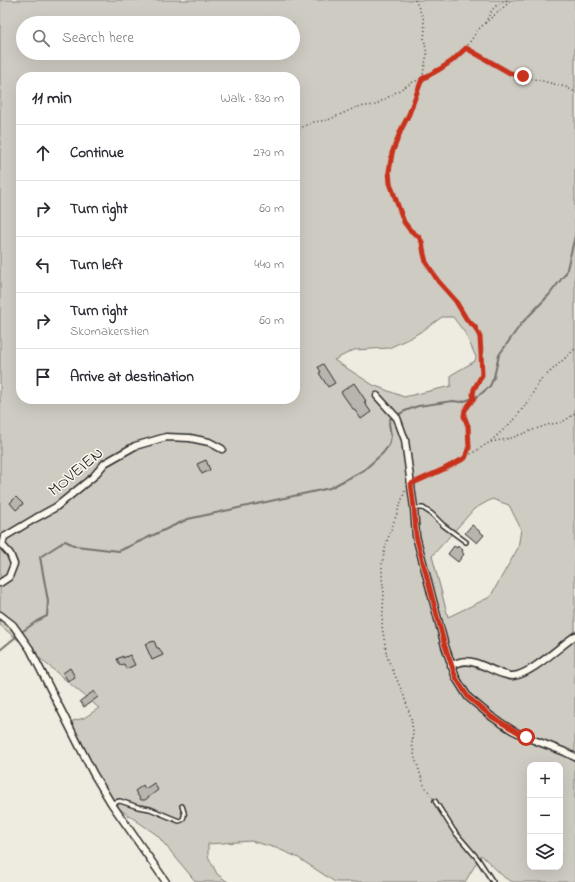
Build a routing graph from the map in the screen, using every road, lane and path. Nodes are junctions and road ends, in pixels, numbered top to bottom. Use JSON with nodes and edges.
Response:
{"nodes":[{"id":1,"x":415,"y":0,"type":"edge"},
{"id":2,"x":508,"y":0,"type":"edge"},
{"id":3,"x":512,"y":0,"type":"edge"},
{"id":4,"x":484,"y":24,"type":"junction"},
{"id":5,"x":466,"y":48,"type":"junction"},
{"id":6,"x":422,"y":79,"type":"junction"},
{"id":7,"x":575,"y":92,"type":"edge"},
{"id":8,"x":300,"y":128,"type":"edge"},
{"id":9,"x":575,"y":349,"type":"edge"},
{"id":10,"x":473,"y":394,"type":"junction"},
{"id":11,"x":377,"y":396,"type":"dead end"},
{"id":12,"x":473,"y":401,"type":"junction"},
{"id":13,"x":575,"y":413,"type":"edge"},
{"id":14,"x":490,"y":442,"type":"junction"},
{"id":15,"x":222,"y":449,"type":"dead end"},
{"id":16,"x":465,"y":458,"type":"junction"},
{"id":17,"x":411,"y":484,"type":"junction"},
{"id":18,"x":414,"y":508,"type":"junction"},
{"id":19,"x":466,"y":542,"type":"dead end"},
{"id":20,"x":0,"y":583,"type":"edge"},
{"id":21,"x":0,"y":615,"type":"edge"},
{"id":22,"x":575,"y":636,"type":"edge"},
{"id":23,"x":451,"y":666,"type":"junction"},
{"id":24,"x":575,"y":757,"type":"edge"},
{"id":25,"x":435,"y":800,"type":"joint"},
{"id":26,"x":111,"y":803,"type":"junction"},
{"id":27,"x":182,"y":806,"type":"dead end"},
{"id":28,"x":166,"y":882,"type":"edge"},
{"id":29,"x":493,"y":882,"type":"edge"}],
"edges":[{"from":1,"to":6,"type":"path"},
{"from":2,"to":4,"type":"path"},
{"from":3,"to":4,"type":"path"},
{"from":4,"to":5,"type":"path"},
{"from":5,"to":6,"type":"path"},
{"from":5,"to":7,"type":"path"},
{"from":6,"to":8,"type":"path"},
{"from":6,"to":10,"type":"path"},
{"from":9,"to":14,"type":"path"},
{"from":10,"to":12,"type":"path"},
{"from":10,"to":12,"type":"path"},
{"from":11,"to":17,"type":"street"},
{"from":12,"to":16,"type":"path"},
{"from":13,"to":14,"type":"path"},
{"from":14,"to":16,"type":"path"},
{"from":15,"to":20,"type":"street","name":"MOVEIEN"},
{"from":16,"to":17,"type":"path"},
{"from":17,"to":18,"type":"street"},
{"from":17,"to":25,"type":"path"},
{"from":18,"to":19,"type":"lane"},
{"from":18,"to":23,"type":"street"},
{"from":21,"to":26,"type":"street"},
{"from":22,"to":23,"type":"street"},
{"from":23,"to":24,"type":"street"},
{"from":25,"to":29,"type":"lane"},
{"from":26,"to":27,"type":"lane"},
{"from":26,"to":28,"type":"street"}]}
